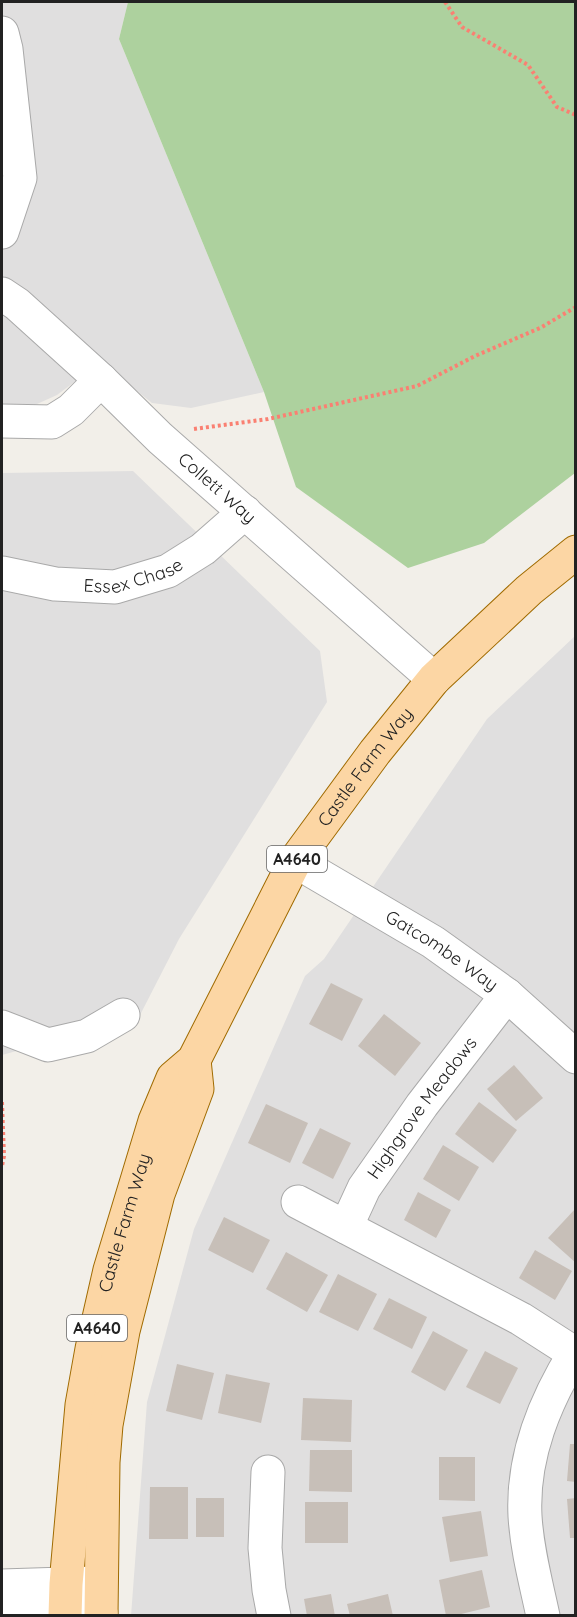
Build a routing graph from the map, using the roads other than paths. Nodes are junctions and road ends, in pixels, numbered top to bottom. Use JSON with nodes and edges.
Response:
{"nodes":[{"id":1,"x":2,"y":33,"type":"edge"},
{"id":2,"x":2,"y":232,"type":"edge"},
{"id":3,"x":2,"y":294,"type":"edge"},
{"id":4,"x":101,"y":380,"type":"junction"},
{"id":5,"x":2,"y":421,"type":"edge"},
{"id":6,"x":245,"y":512,"type":"junction"},
{"id":7,"x":576,"y":552,"type":"edge"},
{"id":8,"x":2,"y":573,"type":"edge"},
{"id":9,"x":434,"y":679,"type":"junction"},
{"id":10,"x":295,"y":861,"type":"junction"},
{"id":11,"x":507,"y":995,"type":"junction"},
{"id":12,"x":123,"y":1015,"type":"dead end"},
{"id":13,"x":2,"y":1027,"type":"edge"},
{"id":14,"x":576,"y":1057,"type":"edge"},
{"id":15,"x":195,"y":1060,"type":"junction"},
{"id":16,"x":298,"y":1202,"type":"dead end"},
{"id":17,"x":345,"y":1227,"type":"junction"},
{"id":18,"x":575,"y":1352,"type":"edge"},
{"id":19,"x":268,"y":1472,"type":"dead end"},
{"id":20,"x":2,"y":1586,"type":"edge"},
{"id":21,"x":66,"y":1604,"type":"edge"},
{"id":22,"x":101,"y":1604,"type":"edge"},
{"id":23,"x":2,"y":1613,"type":"edge"},
{"id":24,"x":274,"y":1616,"type":"edge"},
{"id":25,"x":543,"y":1616,"type":"edge"}],
"edges":[{"from":1,"to":2,"type":"street"},
{"from":3,"to":4,"type":"street","name":"Collett Way"},
{"from":4,"to":5,"type":"street"},
{"from":4,"to":6,"type":"street","name":"Collett Way"},
{"from":6,"to":8,"type":"street","name":"Essex Chase"},
{"from":6,"to":9,"type":"street","name":"Collett Way"},
{"from":7,"to":9,"type":"main road","name":"Castle Farm Way","number":"A4640"},
{"from":9,"to":10,"type":"main road","name":"Castle Farm Way","number":"A4640"},
{"from":10,"to":11,"type":"street","name":"Gatcombe Way"},
{"from":10,"to":15,"type":"main road","name":"Castle Farm Way","number":"A4640"},
{"from":11,"to":14,"type":"street","name":"Gatcombe Way"},
{"from":11,"to":17,"type":"street","name":"Highgrove Meadows"},
{"from":12,"to":13,"type":"street"},
{"from":15,"to":21,"type":"main road","name":"Castle Farm Way","number":"A4640"},
{"from":15,"to":22,"type":"main road","name":"Castle Farm Way","number":"A4640"},
{"from":16,"to":17,"type":"street"},
{"from":17,"to":18,"type":"street"},
{"from":18,"to":25,"type":"street"},
{"from":19,"to":24,"type":"street"},
{"from":20,"to":21,"type":"street"},
{"from":21,"to":22,"type":"street"},
{"from":21,"to":23,"type":"street"}]}
